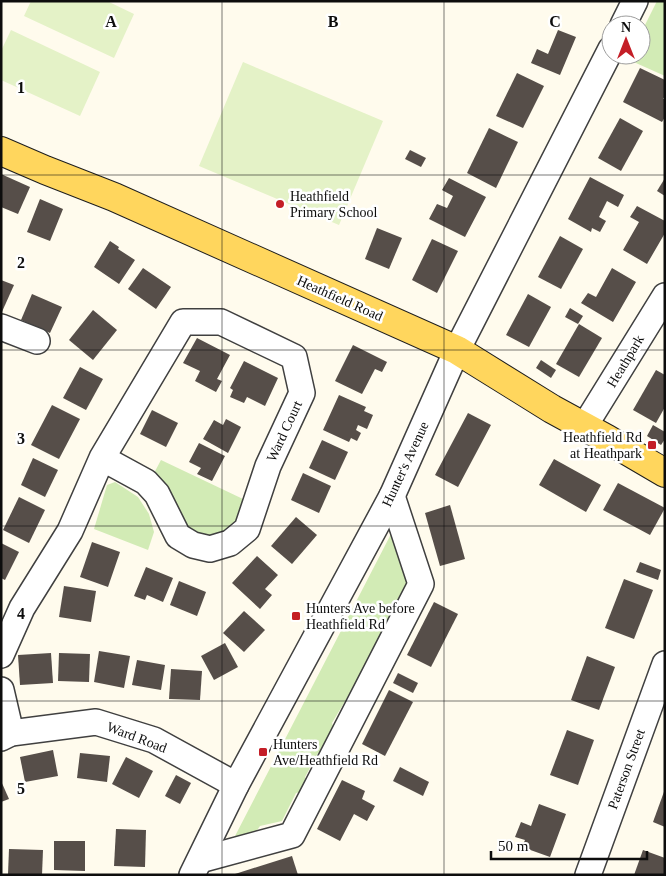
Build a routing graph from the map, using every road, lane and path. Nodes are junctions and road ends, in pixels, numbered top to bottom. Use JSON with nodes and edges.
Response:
{"nodes":[{"id":1,"x":635,"y":1,"type":"edge"},
{"id":2,"x":628,"y":15,"type":"edge"},
{"id":3,"x":603,"y":65,"type":"edge"},
{"id":4,"x":1,"y":151,"type":"edge"},
{"id":5,"x":665,"y":296,"type":"edge"},
{"id":6,"x":1,"y":327,"type":"edge"},
{"id":7,"x":37,"y":341,"type":"dead end"},
{"id":8,"x":457,"y":350,"type":"junction"},
{"id":9,"x":584,"y":426,"type":"junction"},
{"id":10,"x":102,"y":458,"type":"junction"},
{"id":11,"x":665,"y":473,"type":"edge"},
{"id":12,"x":392,"y":496,"type":"junction"},
{"id":13,"x":1,"y":655,"type":"edge"},
{"id":14,"x":665,"y":664,"type":"edge"},
{"id":15,"x":1,"y":690,"type":"edge"},
{"id":16,"x":6,"y":735,"type":"edge"},
{"id":17,"x":236,"y":786,"type":"junction"},
{"id":18,"x":196,"y":868,"type":"edge"},
{"id":19,"x":588,"y":875,"type":"edge"}],
"edges":[{"from":1,"to":2,"type":"street"},
{"from":3,"to":8,"type":"street","name":"Hunter's Avenue"},
{"from":4,"to":8,"type":"main road","name":"Heathfield Road"},
{"from":5,"to":9,"type":"street","name":"Heathpark"},
{"from":6,"to":7,"type":"street"},
{"from":8,"to":9,"type":"main road","name":"Heathfield Road"},
{"from":8,"to":12,"type":"street","name":"Hunter's Avenue"},
{"from":9,"to":11,"type":"main road","name":"Heathfield Road"},
{"from":10,"to":10,"type":"street","name":"Ward Court"},
{"from":10,"to":13,"type":"street","name":"Ward Court"},
{"from":12,"to":17,"type":"street","name":"Hunter's Avenue"},
{"from":12,"to":18,"type":"street"},
{"from":14,"to":19,"type":"street","name":"Paterson Street"},
{"from":15,"to":16,"type":"street"},
{"from":16,"to":17,"type":"street","name":"Ward Road"},
{"from":17,"to":18,"type":"street","name":"Hunter's Avenue"}]}
